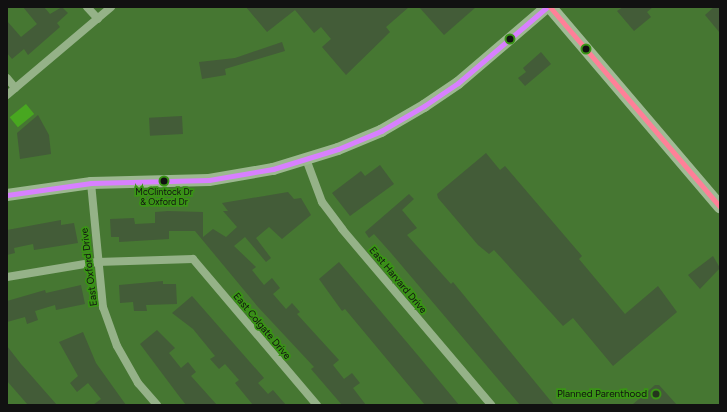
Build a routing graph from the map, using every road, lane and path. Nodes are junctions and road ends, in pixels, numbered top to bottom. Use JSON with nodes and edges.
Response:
{"nodes":[{"id":1,"x":87,"y":7,"type":"edge"},
{"id":2,"x":111,"y":7,"type":"edge"},
{"id":3,"x":548,"y":7,"type":"edge"},
{"id":4,"x":98,"y":19,"type":"junction"},
{"id":5,"x":7,"y":78,"type":"edge"},
{"id":6,"x":15,"y":88,"type":"junction"},
{"id":7,"x":7,"y":95,"type":"edge"},
{"id":8,"x":306,"y":159,"type":"junction"},
{"id":9,"x":91,"y":183,"type":"junction"},
{"id":10,"x":7,"y":195,"type":"edge"},
{"id":11,"x":720,"y":207,"type":"edge"},
{"id":12,"x":97,"y":262,"type":"junction"},
{"id":13,"x":7,"y":277,"type":"edge"},
{"id":14,"x":157,"y":405,"type":"edge"},
{"id":15,"x":317,"y":405,"type":"edge"},
{"id":16,"x":491,"y":405,"type":"edge"}],
"edges":[{"from":1,"to":4,"type":"street"},
{"from":2,"to":4,"type":"street"},
{"from":3,"to":8,"type":"main road"},
{"from":3,"to":11,"type":"main road"},
{"from":4,"to":6,"type":"street"},
{"from":5,"to":6,"type":"street"},
{"from":6,"to":7,"type":"street"},
{"from":8,"to":9,"type":"main road"},
{"from":8,"to":16,"type":"street","name":"East Harvard Drive"},
{"from":9,"to":10,"type":"main road"},
{"from":9,"to":12,"type":"street","name":"East Oxford Drive"},
{"from":12,"to":13,"type":"street"},
{"from":12,"to":14,"type":"street","name":"East Oxford Drive"},
{"from":12,"to":15,"type":"street","name":"East Colgate Drive"}]}
